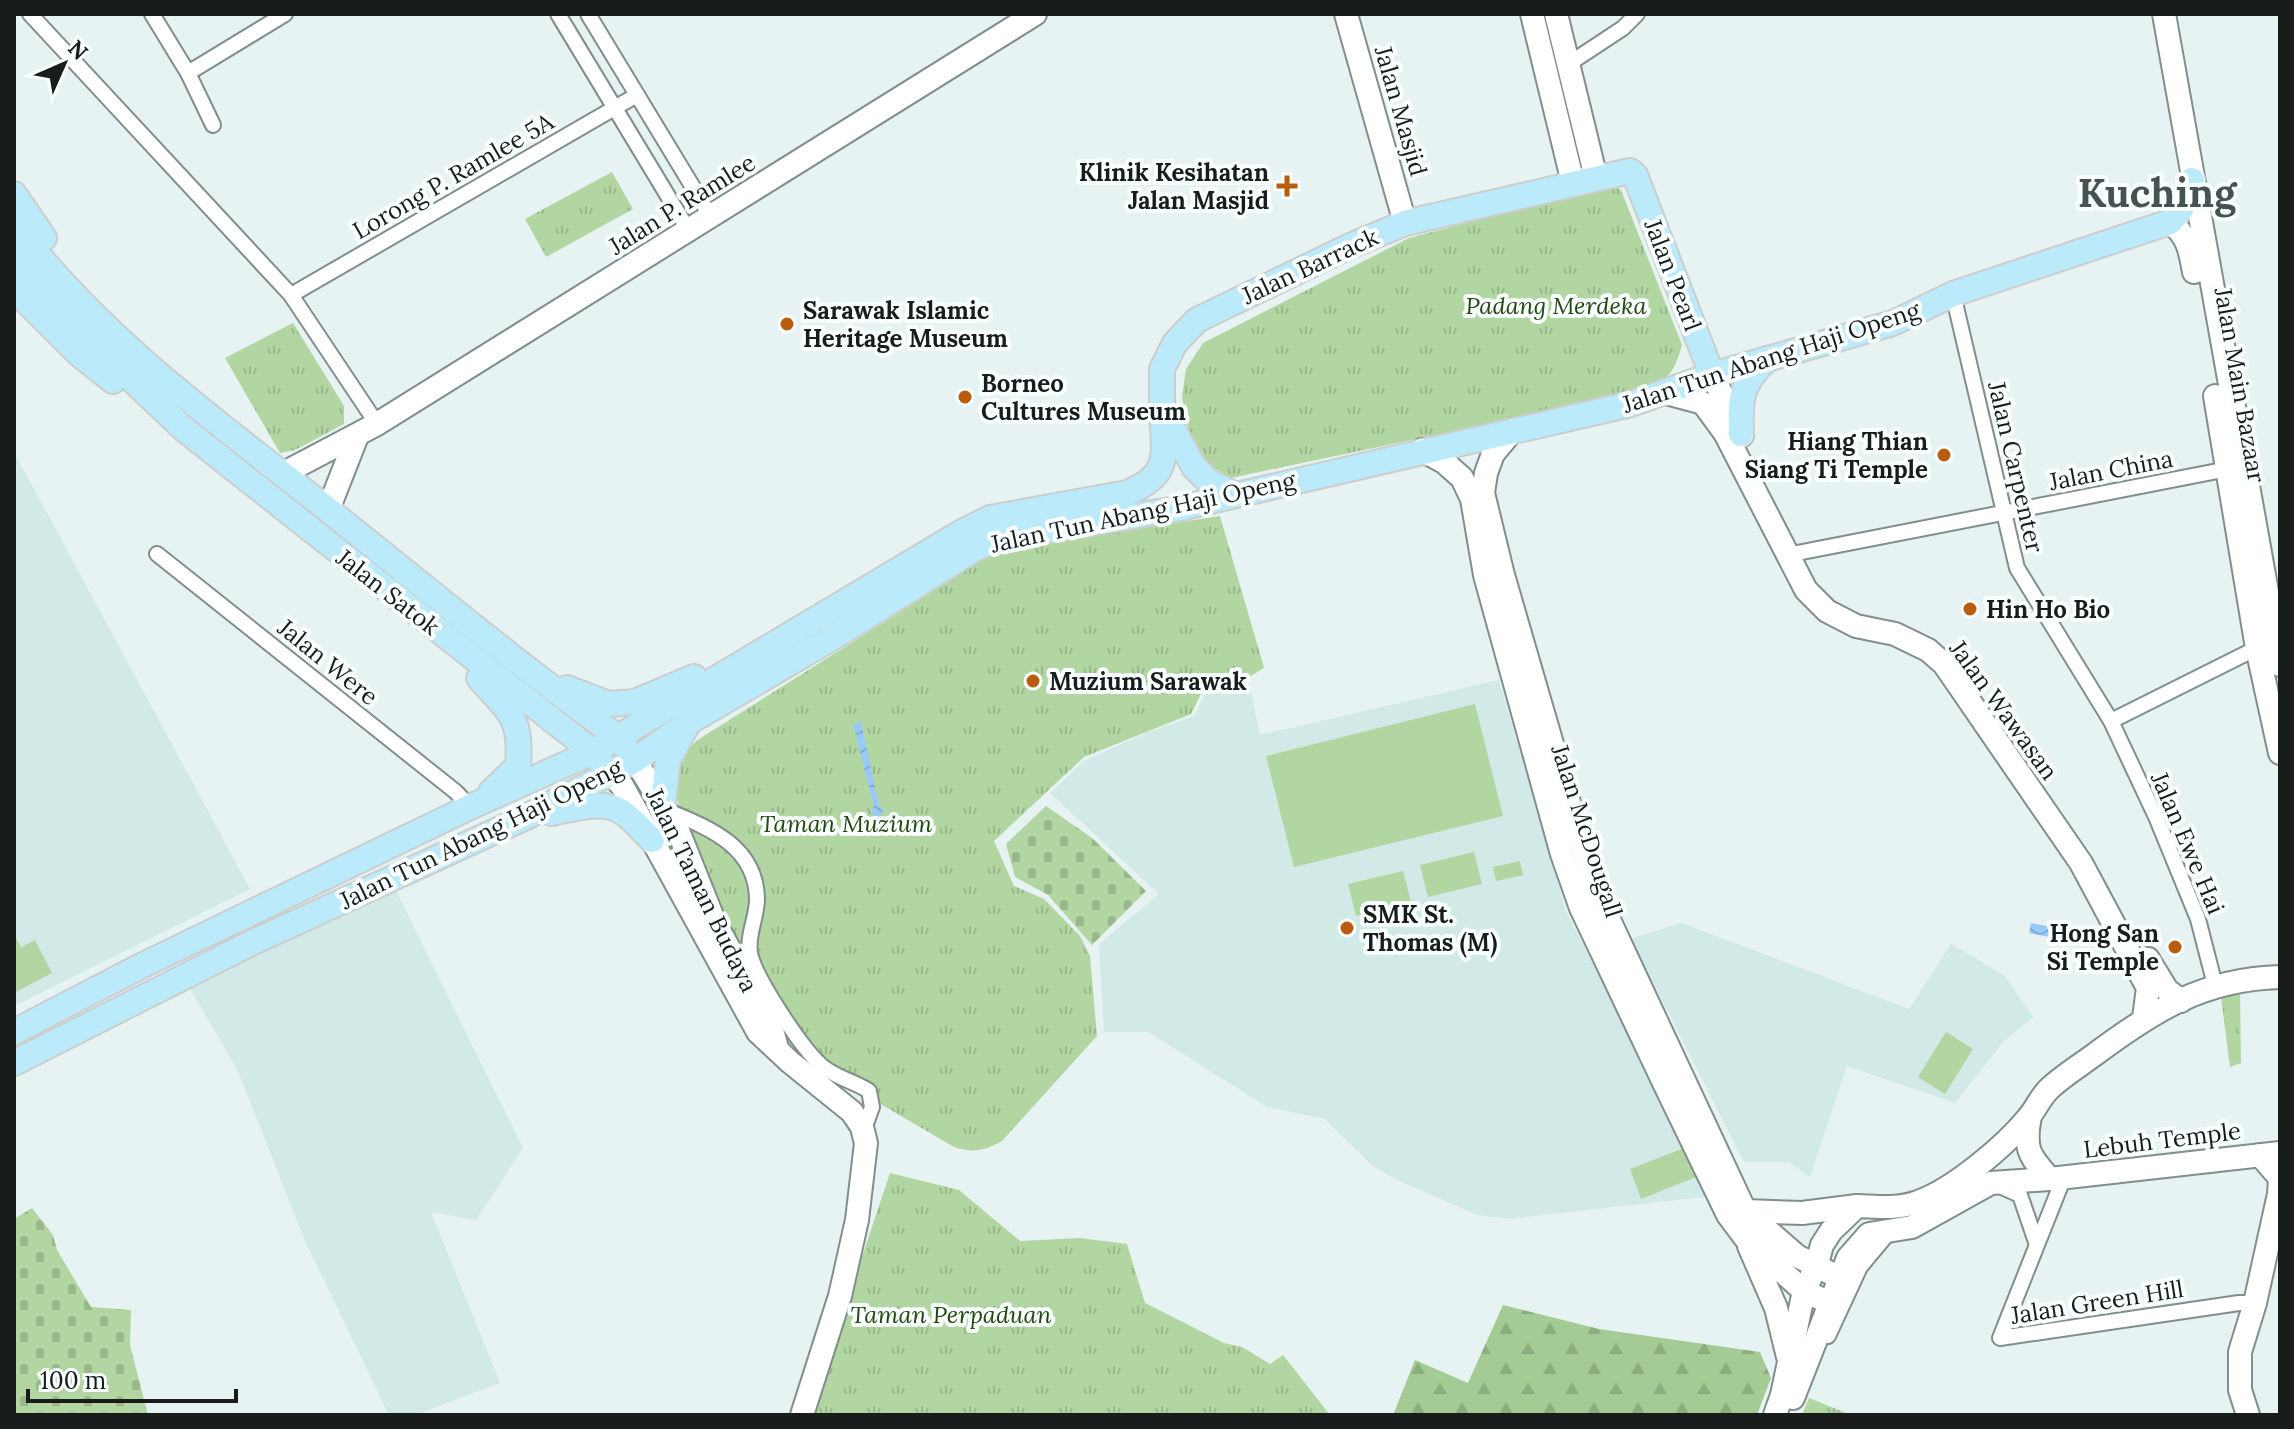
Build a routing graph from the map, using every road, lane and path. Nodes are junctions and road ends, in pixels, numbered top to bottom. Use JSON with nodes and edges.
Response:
{"nodes":[{"id":1,"x":30,"y":14,"type":"edge"},
{"id":2,"x":152,"y":14,"type":"edge"},
{"id":3,"x":285,"y":14,"type":"edge"},
{"id":4,"x":558,"y":14,"type":"edge"},
{"id":5,"x":588,"y":14,"type":"edge"},
{"id":6,"x":1035,"y":14,"type":"edge"},
{"id":7,"x":1346,"y":14,"type":"edge"},
{"id":8,"x":1532,"y":14,"type":"edge"},
{"id":9,"x":1556,"y":14,"type":"edge"},
{"id":10,"x":1637,"y":14,"type":"edge"},
{"id":11,"x":2164,"y":14,"type":"edge"},
{"id":12,"x":1567,"y":65,"type":"junction"},
{"id":13,"x":188,"y":73,"type":"junction"},
{"id":14,"x":637,"y":95,"type":"junction"},
{"id":15,"x":614,"y":108,"type":"junction"},
{"id":16,"x":213,"y":125,"type":"dead end"},
{"id":17,"x":1635,"y":175,"type":"joint"},
{"id":18,"x":2192,"y":180,"type":"junction"},
{"id":19,"x":1584,"y":181,"type":"junction"},
{"id":20,"x":14,"y":194,"type":"edge"},
{"id":21,"x":711,"y":217,"type":"junction"},
{"id":22,"x":2170,"y":222,"type":"junction"},
{"id":23,"x":1405,"y":223,"type":"junction"},
{"id":24,"x":14,"y":225,"type":"edge"},
{"id":25,"x":689,"y":231,"type":"junction"},
{"id":26,"x":14,"y":260,"type":"edge"},
{"id":27,"x":14,"y":289,"type":"edge"},
{"id":28,"x":1953,"y":294,"type":"junction"},
{"id":29,"x":291,"y":295,"type":"junction"},
{"id":30,"x":97,"y":332,"type":"junction"},
{"id":31,"x":1767,"y":359,"type":"junction"},
{"id":32,"x":1712,"y":375,"type":"junction"},
{"id":33,"x":1666,"y":393,"type":"junction"},
{"id":34,"x":1162,"y":409,"type":"junction"},
{"id":35,"x":377,"y":424,"type":"junction"},
{"id":36,"x":185,"y":430,"type":"junction"},
{"id":37,"x":1513,"y":430,"type":"junction"},
{"id":38,"x":1741,"y":434,"type":"junction"},
{"id":39,"x":357,"y":436,"type":"junction"},
{"id":40,"x":1422,"y":450,"type":"junction"},
{"id":41,"x":2228,"y":469,"type":"junction"},
{"id":42,"x":286,"y":472,"type":"junction"},
{"id":43,"x":305,"y":491,"type":"junction"},
{"id":44,"x":1234,"y":494,"type":"junction"},
{"id":45,"x":328,"y":510,"type":"junction"},
{"id":46,"x":2003,"y":514,"type":"junction"},
{"id":47,"x":1797,"y":553,"type":"junction"},
{"id":48,"x":157,"y":554,"type":"dead end"},
{"id":49,"x":441,"y":634,"type":"junction"},
{"id":50,"x":780,"y":640,"type":"junction"},
{"id":51,"x":2257,"y":648,"type":"junction"},
{"id":52,"x":2280,"y":665,"type":"edge"},
{"id":53,"x":539,"y":676,"type":"junction"},
{"id":54,"x":2111,"y":721,"type":"junction"},
{"id":55,"x":689,"y":722,"type":"junction"},
{"id":56,"x":618,"y":737,"type":"junction"},
{"id":57,"x":593,"y":752,"type":"junction"},
{"id":58,"x":2280,"y":753,"type":"edge"},
{"id":59,"x":635,"y":760,"type":"junction"},
{"id":60,"x":611,"y":773,"type":"junction"},
{"id":61,"x":470,"y":807,"type":"junction"},
{"id":62,"x":665,"y":807,"type":"junction"},
{"id":63,"x":526,"y":817,"type":"junction"},
{"id":64,"x":652,"y":840,"type":"junction"},
{"id":65,"x":2280,"y":977,"type":"edge"},
{"id":66,"x":2215,"y":985,"type":"junction"},
{"id":67,"x":2181,"y":1001,"type":"junction"},
{"id":68,"x":2144,"y":1018,"type":"junction"},
{"id":69,"x":14,"y":1032,"type":"edge"},
{"id":70,"x":777,"y":1048,"type":"junction"},
{"id":71,"x":14,"y":1063,"type":"edge"},
{"id":72,"x":2030,"y":1116,"type":"junction"},
{"id":73,"x":863,"y":1132,"type":"junction"},
{"id":74,"x":2274,"y":1153,"type":"edge"},
{"id":75,"x":2057,"y":1178,"type":"junction"},
{"id":76,"x":1991,"y":1183,"type":"junction"},
{"id":77,"x":1857,"y":1206,"type":"junction"},
{"id":78,"x":1745,"y":1211,"type":"junction"},
{"id":79,"x":1890,"y":1231,"type":"junction"},
{"id":80,"x":1746,"y":1239,"type":"junction"},
{"id":81,"x":2036,"y":1242,"type":"junction"},
{"id":82,"x":1816,"y":1267,"type":"junction"},
{"id":83,"x":1840,"y":1278,"type":"junction"},
{"id":84,"x":1804,"y":1291,"type":"junction"},
{"id":85,"x":1830,"y":1303,"type":"junction"},
{"id":86,"x":2255,"y":1303,"type":"junction"},
{"id":87,"x":1789,"y":1362,"type":"junction"},
{"id":88,"x":1798,"y":1383,"type":"junction"},
{"id":89,"x":802,"y":1415,"type":"edge"},
{"id":90,"x":1775,"y":1415,"type":"edge"},
{"id":91,"x":1787,"y":1415,"type":"edge"},
{"id":92,"x":2248,"y":1415,"type":"edge"}],
"edges":[{"from":1,"to":29,"type":"street"},
{"from":2,"to":13,"type":"street"},
{"from":3,"to":13,"type":"street"},
{"from":4,"to":15,"type":"street"},
{"from":5,"to":14,"type":"street"},
{"from":6,"to":21,"type":"main road","name":"Jalan P. Ramlee"},
{"from":7,"to":23,"type":"main road","name":"Jalan Masjid"},
{"from":8,"to":19,"type":"main road"},
{"from":9,"to":12,"type":"main road"},
{"from":10,"to":12,"type":"street"},
{"from":11,"to":18,"type":"main road","name":"Jalan Main Bazaar"},
{"from":12,"to":19,"type":"main road"},
{"from":13,"to":16,"type":"street"},
{"from":14,"to":15,"type":"street","name":"Lorong P. Ramlee 5A"},
{"from":14,"to":21,"type":"street"},
{"from":15,"to":25,"type":"street"},
{"from":15,"to":29,"type":"street","name":"Lorong P. Ramlee 5A"},
{"from":17,"to":19,"type":"main road","name":"Jalan Barrack"},
{"from":17,"to":32,"type":"main road","name":"Jalan Pearl"},
{"from":18,"to":22,"type":"main road"},
{"from":18,"to":52,"type":"main road","name":"Jalan Main Bazaar"},
{"from":19,"to":23,"type":"main road","name":"Jalan Barrack"},
{"from":20,"to":42,"type":"main road","name":"Jalan Satok"},
{"from":21,"to":25,"type":"main road","name":"Jalan P. Ramlee"},
{"from":22,"to":28,"type":"main road","name":"Jalan Tun Abang Haji Openg"},
{"from":22,"to":41,"type":"main road","name":"Jalan Main Bazaar"},
{"from":23,"to":34,"type":"main road","name":"Jalan Barrack"},
{"from":24,"to":30,"type":"main road"},
{"from":25,"to":35,"type":"main road","name":"Jalan P. Ramlee"},
{"from":26,"to":30,"type":"main road","name":"Jalan Satok"},
{"from":27,"to":36,"type":"main road","name":"Jalan Satok"},
{"from":28,"to":31,"type":"main road","name":"Jalan Tun Abang Haji Openg"},
{"from":28,"to":46,"type":"street","name":"Jalan Carpenter"},
{"from":29,"to":35,"type":"street"},
{"from":30,"to":36,"type":"main road","name":"Jalan Satok"},
{"from":30,"to":43,"type":"main road","name":"Jalan Satok"},
{"from":31,"to":32,"type":"main road","name":"Jalan Tun Abang Haji Openg"},
{"from":31,"to":38,"type":"main road"},
{"from":32,"to":33,"type":"main road","name":"Jalan Tun Abang Haji Openg"},
{"from":32,"to":38,"type":"main road","name":"Jalan Wawasan"},
{"from":33,"to":37,"type":"main road","name":"Jalan Tun Abang Haji Openg"},
{"from":33,"to":68,"type":"main road","name":"Jalan Wawasan"},
{"from":34,"to":44,"type":"main road","name":"Jalan Barrack"},
{"from":34,"to":50,"type":"main road","name":"Jalan Tun Abang Haji Openg"},
{"from":35,"to":39,"type":"main road","name":"Jalan P. Ramlee"},
{"from":36,"to":49,"type":"main road","name":"Jalan Satok"},
{"from":37,"to":40,"type":"main road","name":"Jalan Tun Abang Haji Openg"},
{"from":37,"to":78,"type":"main road","name":"Jalan McDougall"},
{"from":38,"to":47,"type":"main road","name":"Jalan Wawasan"},
{"from":39,"to":42,"type":"main road","name":"Jalan P. Ramlee"},
{"from":39,"to":45,"type":"main road"},
{"from":40,"to":44,"type":"main road","name":"Jalan Tun Abang Haji Openg"},
{"from":40,"to":80,"type":"main road","name":"Jalan McDougall"},
{"from":41,"to":46,"type":"street","name":"Jalan China"},
{"from":41,"to":51,"type":"main road","name":"Jalan Main Bazaar"},
{"from":42,"to":43,"type":"main road","name":"Jalan Satok"},
{"from":43,"to":45,"type":"main road","name":"Jalan Satok"},
{"from":44,"to":55,"type":"main road","name":"Jalan Tun Abang Haji Openg"},
{"from":45,"to":53,"type":"main road","name":"Jalan Satok"},
{"from":46,"to":47,"type":"street","name":"Jalan China"},
{"from":46,"to":54,"type":"street","name":"Jalan Carpenter"},
{"from":47,"to":67,"type":"main road","name":"Jalan Wawasan"},
{"from":48,"to":61,"type":"street","name":"Jalan Were"},
{"from":49,"to":57,"type":"main road","name":"Jalan Satok"},
{"from":49,"to":61,"type":"main road"},
{"from":50,"to":53,"type":"main road"},
{"from":50,"to":56,"type":"main road","name":"Jalan Tun Abang Haji Openg"},
{"from":51,"to":54,"type":"street"},
{"from":51,"to":58,"type":"main road","name":"Jalan Main Bazaar"},
{"from":53,"to":56,"type":"main road","name":"Jalan Satok"},
{"from":54,"to":66,"type":"street","name":"Jalan Ewe Hai"},
{"from":55,"to":59,"type":"main road","name":"Jalan Tun Abang Haji Openg"},
{"from":55,"to":62,"type":"main road"},
{"from":56,"to":57,"type":"main road","name":"Jalan Tun Abang Haji Openg"},
{"from":56,"to":59,"type":"main road","name":"Jalan Taman Budaya"},
{"from":57,"to":60,"type":"main road","name":"Jalan Taman Budaya"},
{"from":57,"to":61,"type":"main road","name":"Jalan Tun Abang Haji Openg"},
{"from":59,"to":60,"type":"main road","name":"Jalan Tun Abang Haji Openg"},
{"from":59,"to":62,"type":"main road","name":"Jalan Taman Budaya"},
{"from":60,"to":63,"type":"main road","name":"Jalan Tun Abang Haji Openg"},
{"from":60,"to":64,"type":"main road","name":"Jalan Taman Budaya"},
{"from":61,"to":69,"type":"main road","name":"Jalan Tun Abang Haji Openg"},
{"from":62,"to":70,"type":"main road","name":"Jalan Taman Budaya"},
{"from":62,"to":73,"type":"street"},
{"from":63,"to":64,"type":"main road"},
{"from":63,"to":71,"type":"main road","name":"Jalan Tun Abang Haji Openg"},
{"from":64,"to":70,"type":"main road","name":"Jalan Taman Budaya"},
{"from":65,"to":66,"type":"main road"},
{"from":66,"to":67,"type":"main road"},
{"from":67,"to":68,"type":"main road"},
{"from":68,"to":72,"type":"main road"},
{"from":70,"to":73,"type":"main road","name":"Jalan Taman Budaya"},
{"from":72,"to":75,"type":"main road"},
{"from":72,"to":77,"type":"main road"},
{"from":73,"to":89,"type":"main road"},
{"from":74,"to":75,"type":"main road","name":"Lebuh Temple"},
{"from":74,"to":86,"type":"main road"},
{"from":75,"to":76,"type":"main road","name":"Lebuh Temple"},
{"from":75,"to":81,"type":"street","name":"Jalan Green Hill"},
{"from":76,"to":79,"type":"main road"},
{"from":76,"to":81,"type":"street"},
{"from":77,"to":78,"type":"main road"},
{"from":77,"to":82,"type":"main road"},
{"from":78,"to":82,"type":"main road","name":"Jalan McDougall"},
{"from":79,"to":83,"type":"main road"},
{"from":79,"to":88,"type":"street"},
{"from":80,"to":84,"type":"main road","name":"Jalan McDougall"},
{"from":80,"to":87,"type":"main road"},
{"from":81,"to":86,"type":"street","name":"Jalan Green Hill"},
{"from":82,"to":83,"type":"main road","name":"Jalan McDougall"},
{"from":82,"to":84,"type":"main road"},
{"from":83,"to":85,"type":"main road"},
{"from":84,"to":85,"type":"main road","name":"Jalan McDougall"},
{"from":84,"to":87,"type":"main road"},
{"from":85,"to":88,"type":"main road"},
{"from":86,"to":92,"type":"main road"},
{"from":87,"to":90,"type":"main road"},
{"from":88,"to":91,"type":"main road"}]}
